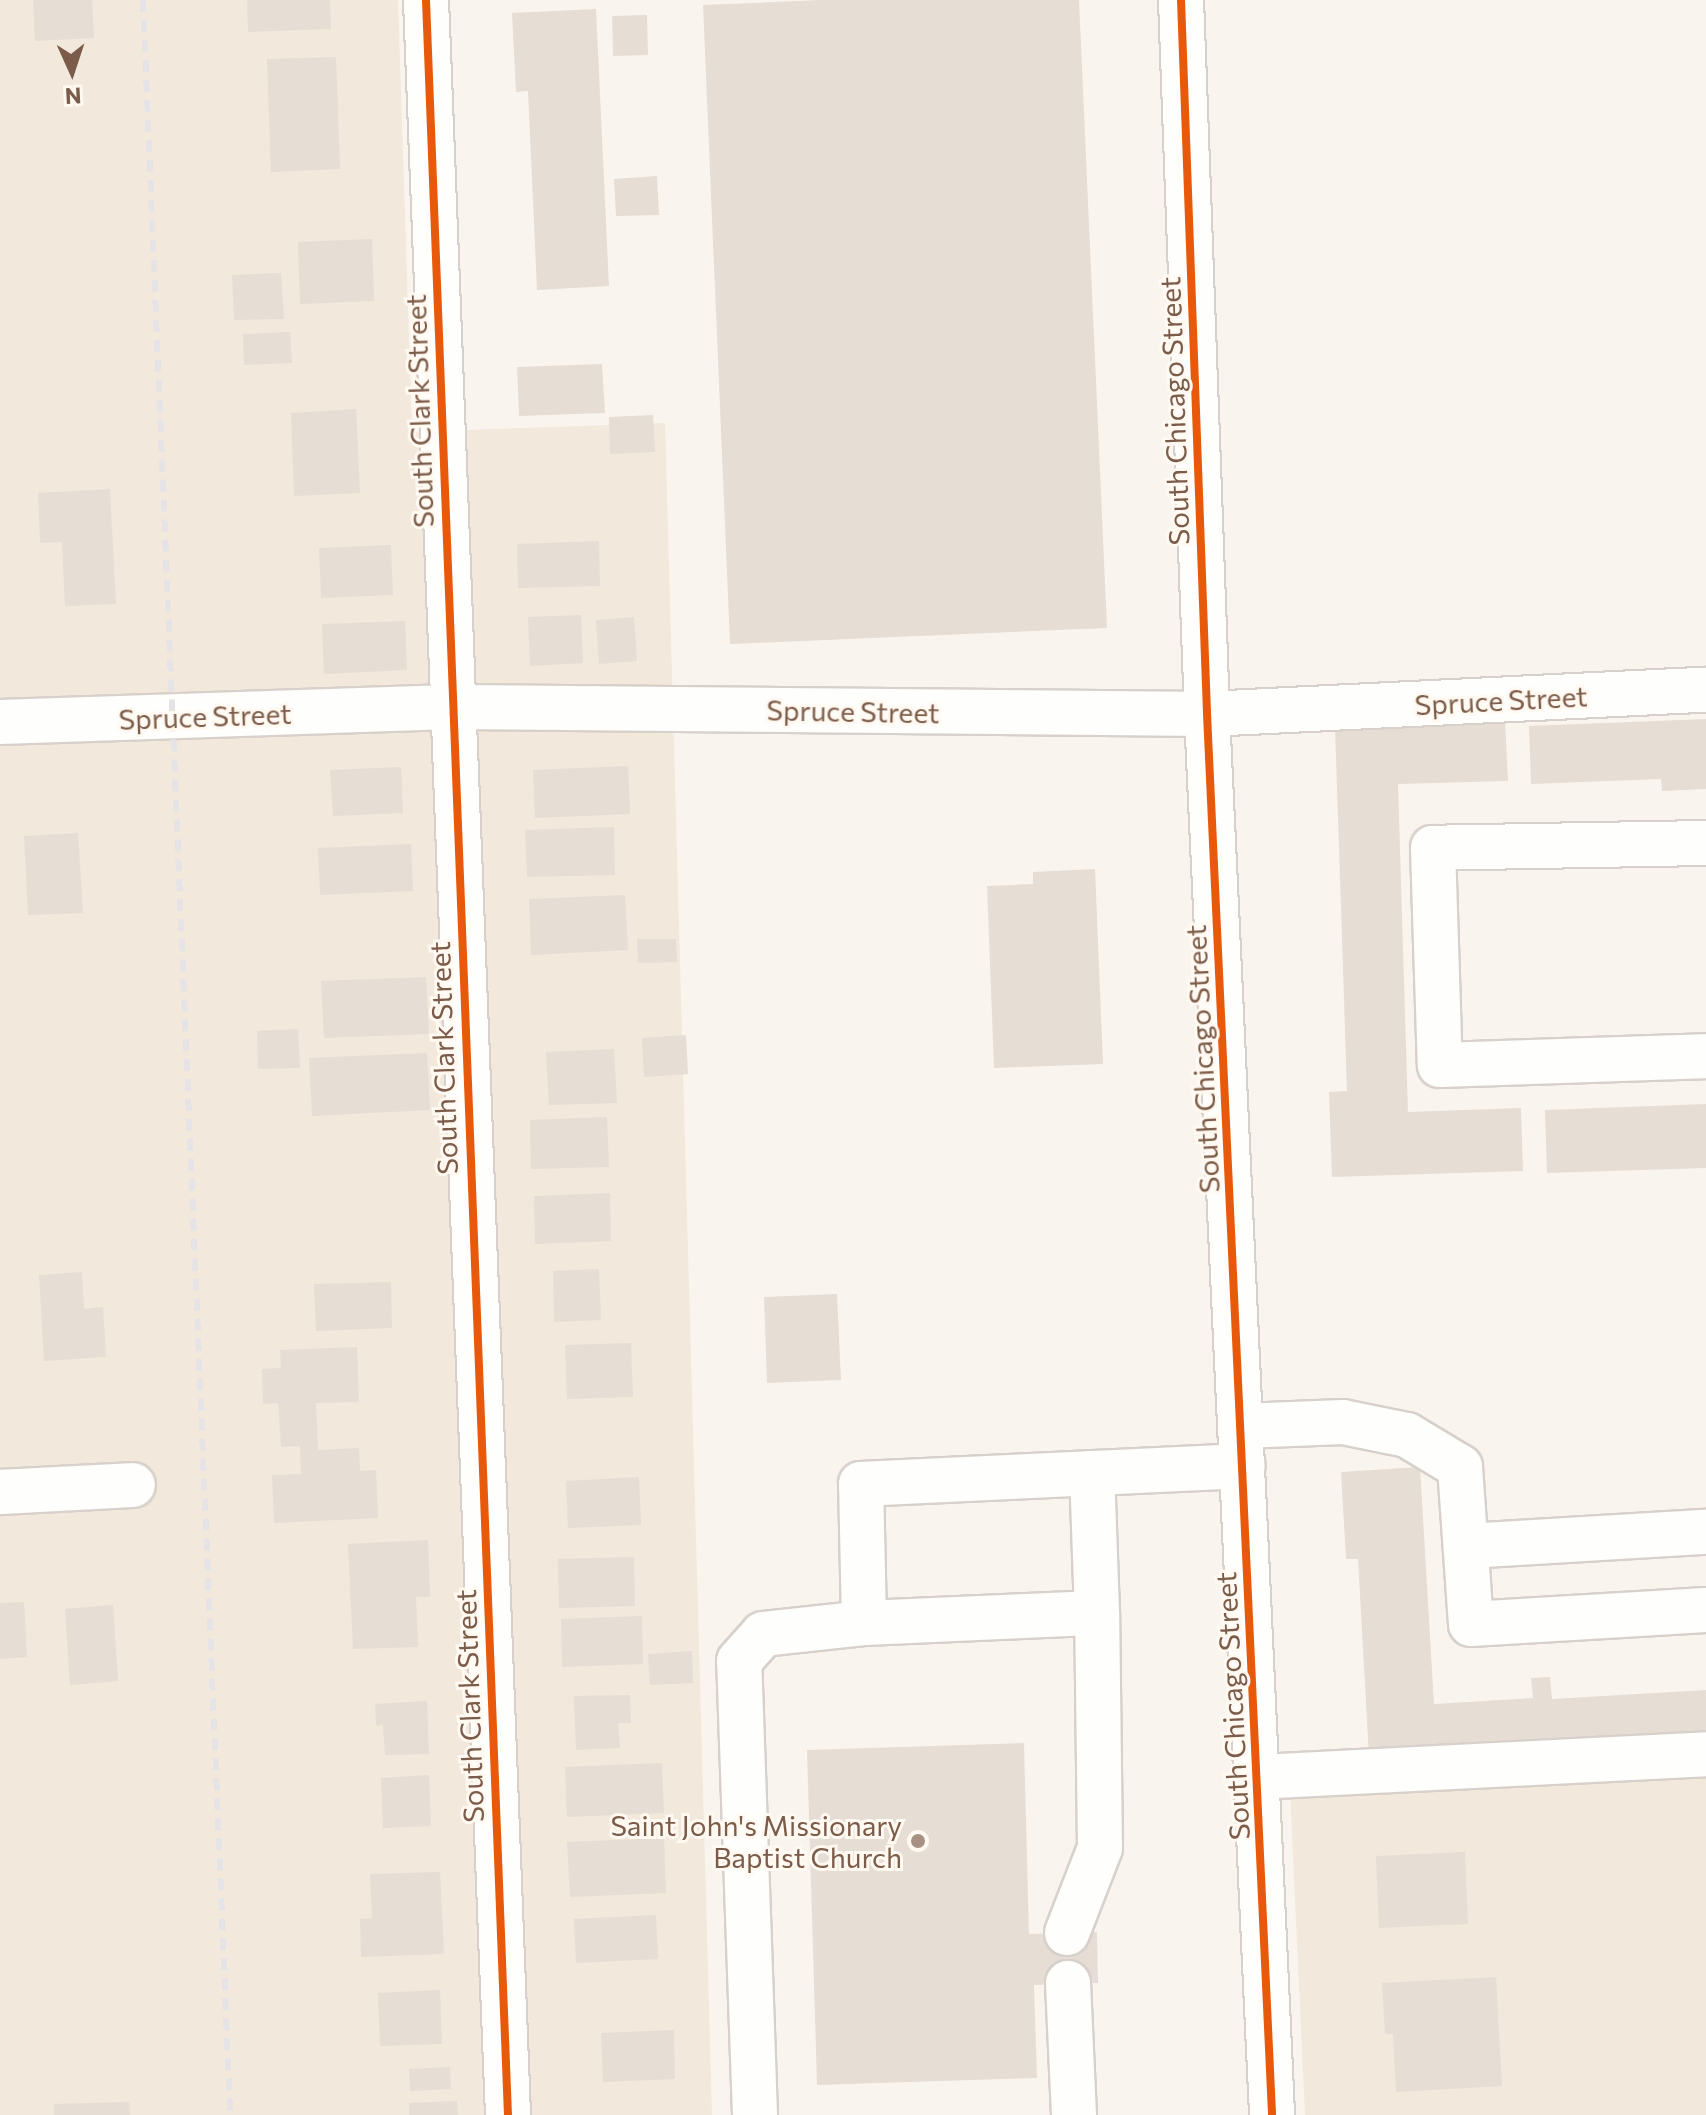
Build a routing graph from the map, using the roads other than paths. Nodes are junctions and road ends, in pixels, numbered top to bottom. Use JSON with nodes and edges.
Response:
{"nodes":[{"id":1,"x":426,"y":0,"type":"edge"},
{"id":2,"x":1181,"y":0,"type":"edge"},
{"id":3,"x":1706,"y":690,"type":"edge"},
{"id":4,"x":451,"y":707,"type":"junction"},
{"id":5,"x":1207,"y":714,"type":"junction"},
{"id":6,"x":0,"y":722,"type":"edge"},
{"id":7,"x":1706,"y":843,"type":"edge"},
{"id":8,"x":1706,"y":1056,"type":"edge"},
{"id":9,"x":1242,"y":1446,"type":"junction"},
{"id":10,"x":1092,"y":1473,"type":"junction"},
{"id":11,"x":133,"y":1485,"type":"dead end"},
{"id":12,"x":0,"y":1492,"type":"edge"},
{"id":13,"x":1706,"y":1532,"type":"edge"},
{"id":14,"x":1467,"y":1546,"type":"junction"},
{"id":15,"x":1706,"y":1610,"type":"edge"},
{"id":16,"x":1097,"y":1613,"type":"junction"},
{"id":17,"x":864,"y":1623,"type":"junction"},
{"id":18,"x":1706,"y":1754,"type":"edge"},
{"id":19,"x":1257,"y":1777,"type":"junction"},
{"id":20,"x":1067,"y":1933,"type":"dead end"},
{"id":21,"x":1068,"y":1983,"type":"dead end"},
{"id":22,"x":508,"y":2115,"type":"edge"},
{"id":23,"x":755,"y":2115,"type":"edge"},
{"id":24,"x":1074,"y":2115,"type":"edge"},
{"id":25,"x":1272,"y":2115,"type":"edge"}],
"edges":[{"from":1,"to":4,"type":"street","name":"South Clark Street"},
{"from":2,"to":5,"type":"street","name":"South Chicago Street"},
{"from":3,"to":5,"type":"street","name":"Spruce Street"},
{"from":4,"to":5,"type":"street","name":"Spruce Street"},
{"from":4,"to":6,"type":"street","name":"Spruce Street"},
{"from":4,"to":22,"type":"street","name":"South Clark Street"},
{"from":5,"to":9,"type":"street","name":"South Chicago Street"},
{"from":7,"to":8,"type":"street"},
{"from":9,"to":10,"type":"street"},
{"from":9,"to":14,"type":"street"},
{"from":9,"to":19,"type":"street","name":"South Chicago Street"},
{"from":10,"to":16,"type":"street"},
{"from":10,"to":17,"type":"street"},
{"from":11,"to":12,"type":"street"},
{"from":13,"to":14,"type":"street"},
{"from":14,"to":15,"type":"street"},
{"from":16,"to":17,"type":"street"},
{"from":16,"to":20,"type":"street"},
{"from":17,"to":23,"type":"street"},
{"from":18,"to":19,"type":"street"},
{"from":19,"to":25,"type":"street","name":"South Chicago Street"},
{"from":21,"to":24,"type":"street"}]}
